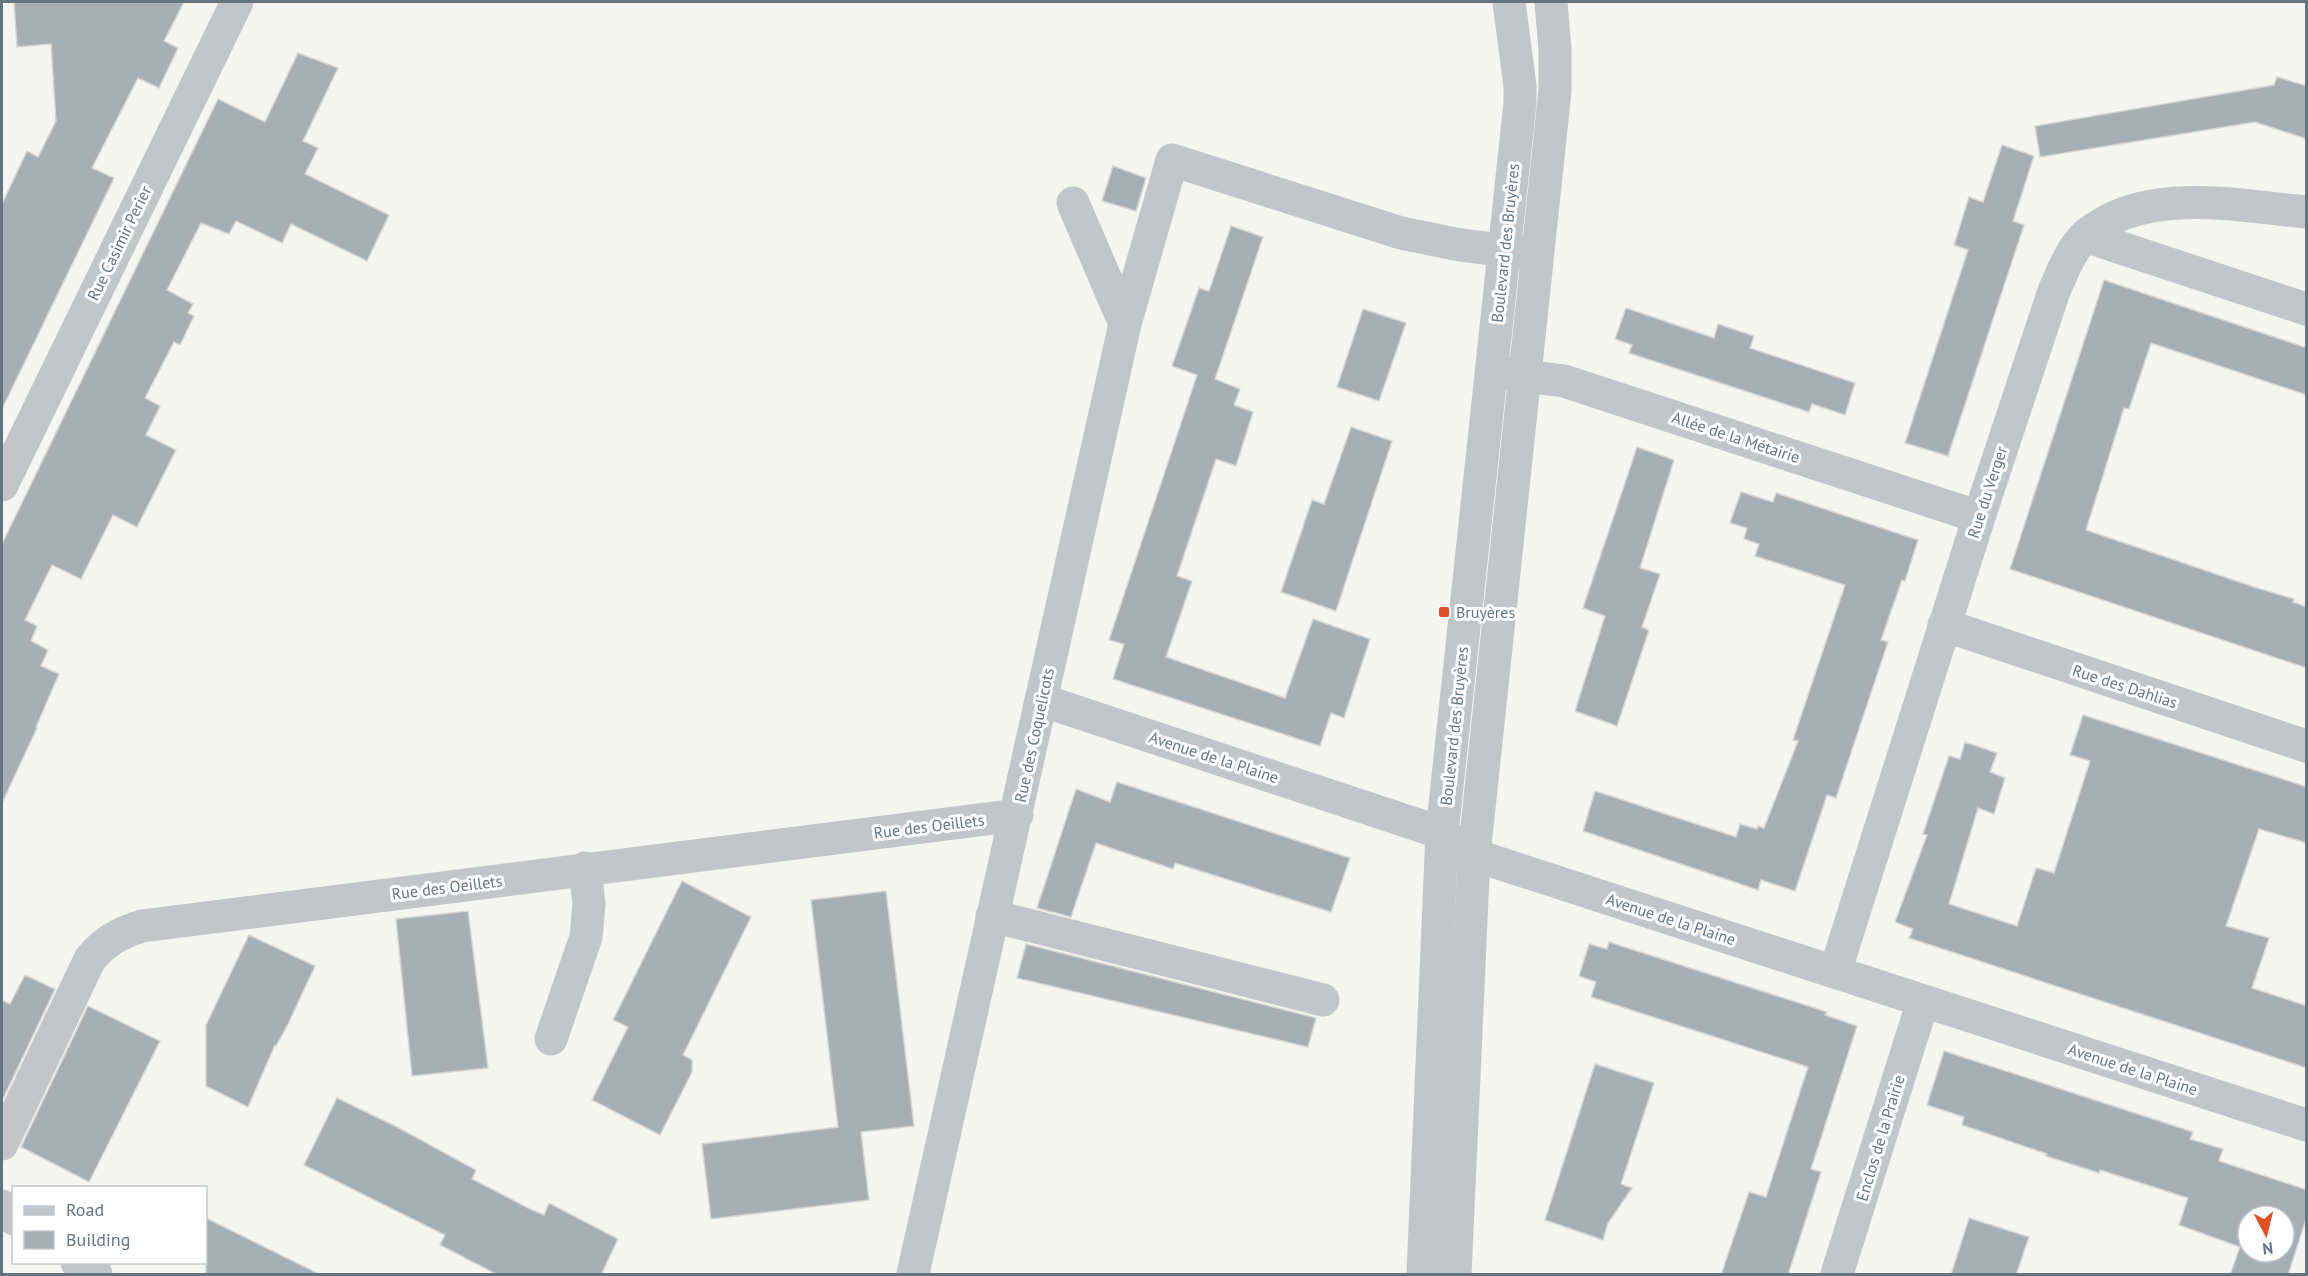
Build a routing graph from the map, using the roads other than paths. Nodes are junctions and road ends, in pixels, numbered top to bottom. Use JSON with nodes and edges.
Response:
{"nodes":[{"id":1,"x":237,"y":2,"type":"edge"},
{"id":2,"x":1509,"y":2,"type":"edge"},
{"id":3,"x":1551,"y":2,"type":"edge"},
{"id":4,"x":1073,"y":203,"type":"dead end"},
{"id":5,"x":2307,"y":212,"type":"edge"},
{"id":6,"x":2085,"y":236,"type":"junction"},
{"id":7,"x":1504,"y":250,"type":"junction"},
{"id":8,"x":1538,"y":254,"type":"junction"},
{"id":9,"x":2307,"y":309,"type":"edge"},
{"id":10,"x":1125,"y":324,"type":"junction"},
{"id":11,"x":1491,"y":372,"type":"junction"},
{"id":12,"x":1524,"y":375,"type":"junction"},
{"id":13,"x":2,"y":485,"type":"edge"},
{"id":14,"x":1979,"y":517,"type":"junction"},
{"id":15,"x":1944,"y":625,"type":"junction"},
{"id":16,"x":1041,"y":700,"type":"junction"},
{"id":17,"x":2307,"y":746,"type":"edge"},
{"id":18,"x":1017,"y":814,"type":"junction"},
{"id":19,"x":1442,"y":833,"type":"junction"},
{"id":20,"x":1474,"y":855,"type":"junction"},
{"id":21,"x":585,"y":868,"type":"junction"},
{"id":22,"x":992,"y":916,"type":"junction"},
{"id":23,"x":1835,"y":972,"type":"junction"},
{"id":24,"x":1323,"y":1000,"type":"dead end"},
{"id":25,"x":1923,"y":1000,"type":"junction"},
{"id":26,"x":551,"y":1040,"type":"dead end"},
{"id":27,"x":2307,"y":1125,"type":"edge"},
{"id":28,"x":2,"y":1144,"type":"edge"},
{"id":29,"x":79,"y":1264,"type":"edge"},
{"id":30,"x":96,"y":1275,"type":"edge"},
{"id":31,"x":913,"y":1275,"type":"edge"},
{"id":32,"x":1423,"y":1275,"type":"edge"},
{"id":33,"x":1455,"y":1275,"type":"edge"},
{"id":34,"x":1837,"y":1275,"type":"edge"}],
"edges":[{"from":1,"to":13,"type":"street","name":"Rue Casimir Perier"},
{"from":2,"to":7,"type":"street","name":"Boulevard des Bruyères"},
{"from":3,"to":8,"type":"street","name":"Boulevard des Bruyères"},
{"from":4,"to":10,"type":"street"},
{"from":5,"to":6,"type":"street","name":"Rue du Verger"},
{"from":6,"to":9,"type":"street"},
{"from":6,"to":14,"type":"street","name":"Rue du Verger"},
{"from":7,"to":8,"type":"street"},
{"from":7,"to":10,"type":"street","name":"Rue des Coquelicots"},
{"from":7,"to":11,"type":"street","name":"Boulevard des Bruyères"},
{"from":8,"to":12,"type":"street","name":"Boulevard des Bruyères"},
{"from":10,"to":16,"type":"street","name":"Rue des Coquelicots"},
{"from":11,"to":12,"type":"street","name":"Allée de la Métairie"},
{"from":11,"to":19,"type":"street","name":"Boulevard des Bruyères"},
{"from":12,"to":14,"type":"street","name":"Allée de la Métairie"},
{"from":12,"to":20,"type":"street","name":"Boulevard des Bruyères"},
{"from":14,"to":15,"type":"street","name":"Rue du Verger"},
{"from":15,"to":17,"type":"street","name":"Rue des Dahlias"},
{"from":15,"to":23,"type":"street","name":"Rue du Verger"},
{"from":16,"to":18,"type":"street","name":"Rue des Coquelicots"},
{"from":16,"to":19,"type":"street","name":"Avenue de la Plaine"},
{"from":18,"to":21,"type":"street","name":"Rue des Oeillets"},
{"from":18,"to":22,"type":"street","name":"Rue des Coquelicots"},
{"from":19,"to":20,"type":"street","name":"Avenue de la Plaine"},
{"from":19,"to":32,"type":"street","name":"Boulevard des Bruyères"},
{"from":20,"to":23,"type":"street","name":"Avenue de la Plaine"},
{"from":20,"to":33,"type":"street","name":"Boulevard des Bruyères"},
{"from":21,"to":26,"type":"street"},
{"from":21,"to":28,"type":"street","name":"Rue des Oeillets"},
{"from":22,"to":24,"type":"street"},
{"from":22,"to":31,"type":"street","name":"Rue des Coquelicots"},
{"from":23,"to":25,"type":"street","name":"Avenue de la Plaine"},
{"from":25,"to":27,"type":"street","name":"Avenue de la Plaine"},
{"from":25,"to":34,"type":"street","name":"Enclos de la Prairie"},
{"from":29,"to":30,"type":"street"}]}
